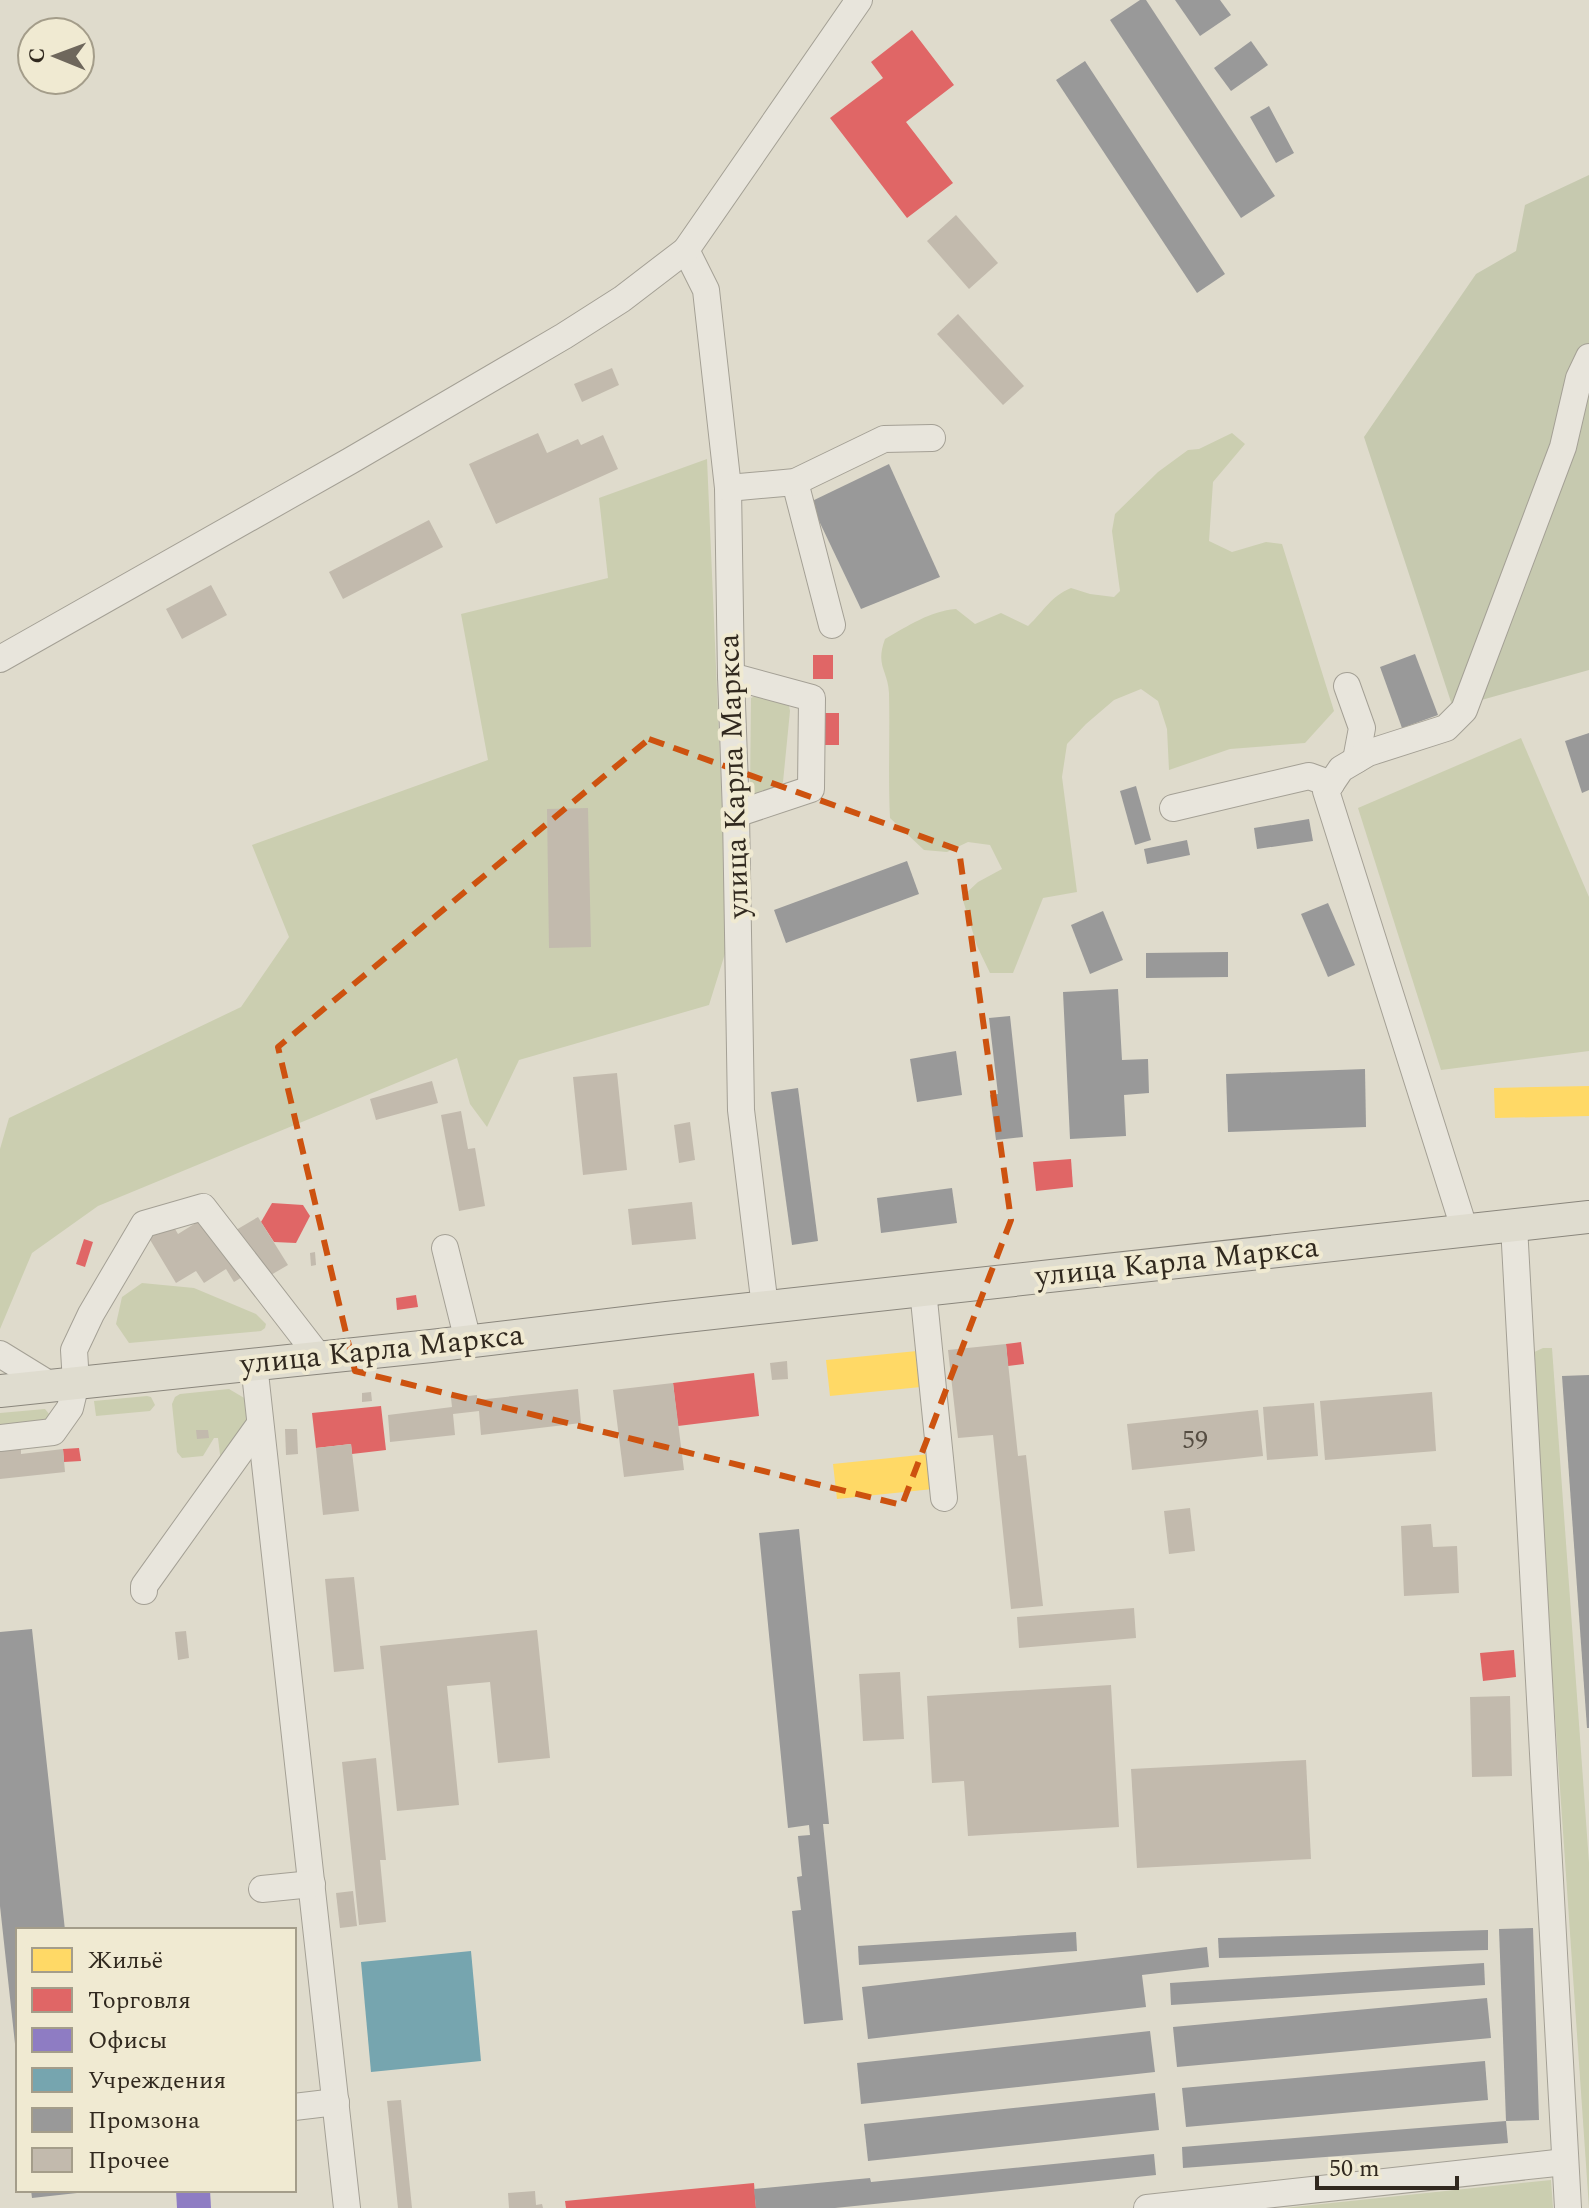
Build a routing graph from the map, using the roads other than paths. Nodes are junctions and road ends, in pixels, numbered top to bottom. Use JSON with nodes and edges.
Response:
{"nodes":[{"id":1,"x":859,"y":0,"type":"edge"},
{"id":2,"x":686,"y":250,"type":"junction"},
{"id":3,"x":1589,"y":357,"type":"edge"},
{"id":4,"x":932,"y":438,"type":"dead end"},
{"id":5,"x":795,"y":482,"type":"junction"},
{"id":6,"x":728,"y":488,"type":"junction"},
{"id":7,"x":832,"y":625,"type":"dead end"},
{"id":8,"x":0,"y":659,"type":"edge"},
{"id":9,"x":731,"y":676,"type":"junction"},
{"id":10,"x":1347,"y":686,"type":"dead end"},
{"id":11,"x":1356,"y":760,"type":"junction"},
{"id":12,"x":1331,"y":784,"type":"junction"},
{"id":13,"x":1173,"y":808,"type":"dead end"},
{"id":14,"x":736,"y":814,"type":"junction"},
{"id":15,"x":1589,"y":1217,"type":"edge"},
{"id":16,"x":1514,"y":1226,"type":"junction"},
{"id":17,"x":1465,"y":1231,"type":"junction"},
{"id":18,"x":445,"y":1248,"type":"dead end"},
{"id":19,"x":923,"y":1290,"type":"junction"},
{"id":20,"x":765,"y":1307,"type":"junction"},
{"id":21,"x":468,"y":1341,"type":"junction"},
{"id":22,"x":0,"y":1354,"type":"edge"},
{"id":23,"x":319,"y":1357,"type":"junction"},
{"id":24,"x":254,"y":1364,"type":"junction"},
{"id":25,"x":64,"y":1384,"type":"junction"},
{"id":26,"x":0,"y":1391,"type":"edge"},
{"id":27,"x":260,"y":1424,"type":"junction"},
{"id":28,"x":0,"y":1438,"type":"edge"},
{"id":29,"x":944,"y":1498,"type":"dead end"},
{"id":30,"x":144,"y":1591,"type":"dead end"},
{"id":31,"x":312,"y":1884,"type":"junction"},
{"id":32,"x":262,"y":1889,"type":"dead end"},
{"id":33,"x":336,"y":2102,"type":"junction"},
{"id":34,"x":296,"y":2107,"type":"edge"},
{"id":35,"x":1565,"y":2162,"type":"junction"},
{"id":36,"x":347,"y":2208,"type":"edge"},
{"id":37,"x":1147,"y":2208,"type":"edge"},
{"id":38,"x":1568,"y":2208,"type":"edge"}],
"edges":[{"from":1,"to":2,"type":"street"},
{"from":2,"to":6,"type":"street","name":"улица Карла Маркса"},
{"from":2,"to":8,"type":"street"},
{"from":3,"to":11,"type":"street"},
{"from":4,"to":5,"type":"street"},
{"from":5,"to":6,"type":"street"},
{"from":5,"to":7,"type":"street"},
{"from":6,"to":9,"type":"street","name":"улица Карла Маркса"},
{"from":9,"to":14,"type":"street","name":"улица Карла Маркса"},
{"from":9,"to":14,"type":"street"},
{"from":10,"to":11,"type":"street"},
{"from":11,"to":12,"type":"street"},
{"from":12,"to":13,"type":"street"},
{"from":12,"to":17,"type":"street"},
{"from":14,"to":20,"type":"street","name":"улица Карла Маркса"},
{"from":15,"to":16,"type":"main road","name":"улица Карла Маркса"},
{"from":16,"to":17,"type":"main road","name":"улица Карла Маркса"},
{"from":16,"to":35,"type":"street"},
{"from":17,"to":19,"type":"main road","name":"улица Карла Маркса"},
{"from":18,"to":21,"type":"street"},
{"from":19,"to":20,"type":"main road","name":"улица Карла Маркса"},
{"from":19,"to":29,"type":"street"},
{"from":20,"to":21,"type":"main road","name":"улица Карла Маркса"},
{"from":21,"to":23,"type":"main road","name":"улица Карла Маркса"},
{"from":22,"to":25,"type":"street"},
{"from":23,"to":24,"type":"main road","name":"улица Карла Маркса"},
{"from":23,"to":25,"type":"street"},
{"from":24,"to":25,"type":"main road","name":"улица Карла Маркса"},
{"from":24,"to":27,"type":"street"},
{"from":25,"to":26,"type":"main road","name":"улица Карла Маркса"},
{"from":25,"to":28,"type":"street"},
{"from":27,"to":30,"type":"street"},
{"from":27,"to":31,"type":"street"},
{"from":31,"to":32,"type":"street"},
{"from":31,"to":33,"type":"street"},
{"from":33,"to":34,"type":"street"},
{"from":33,"to":36,"type":"street"},
{"from":35,"to":37,"type":"street"},
{"from":35,"to":38,"type":"street"}]}
